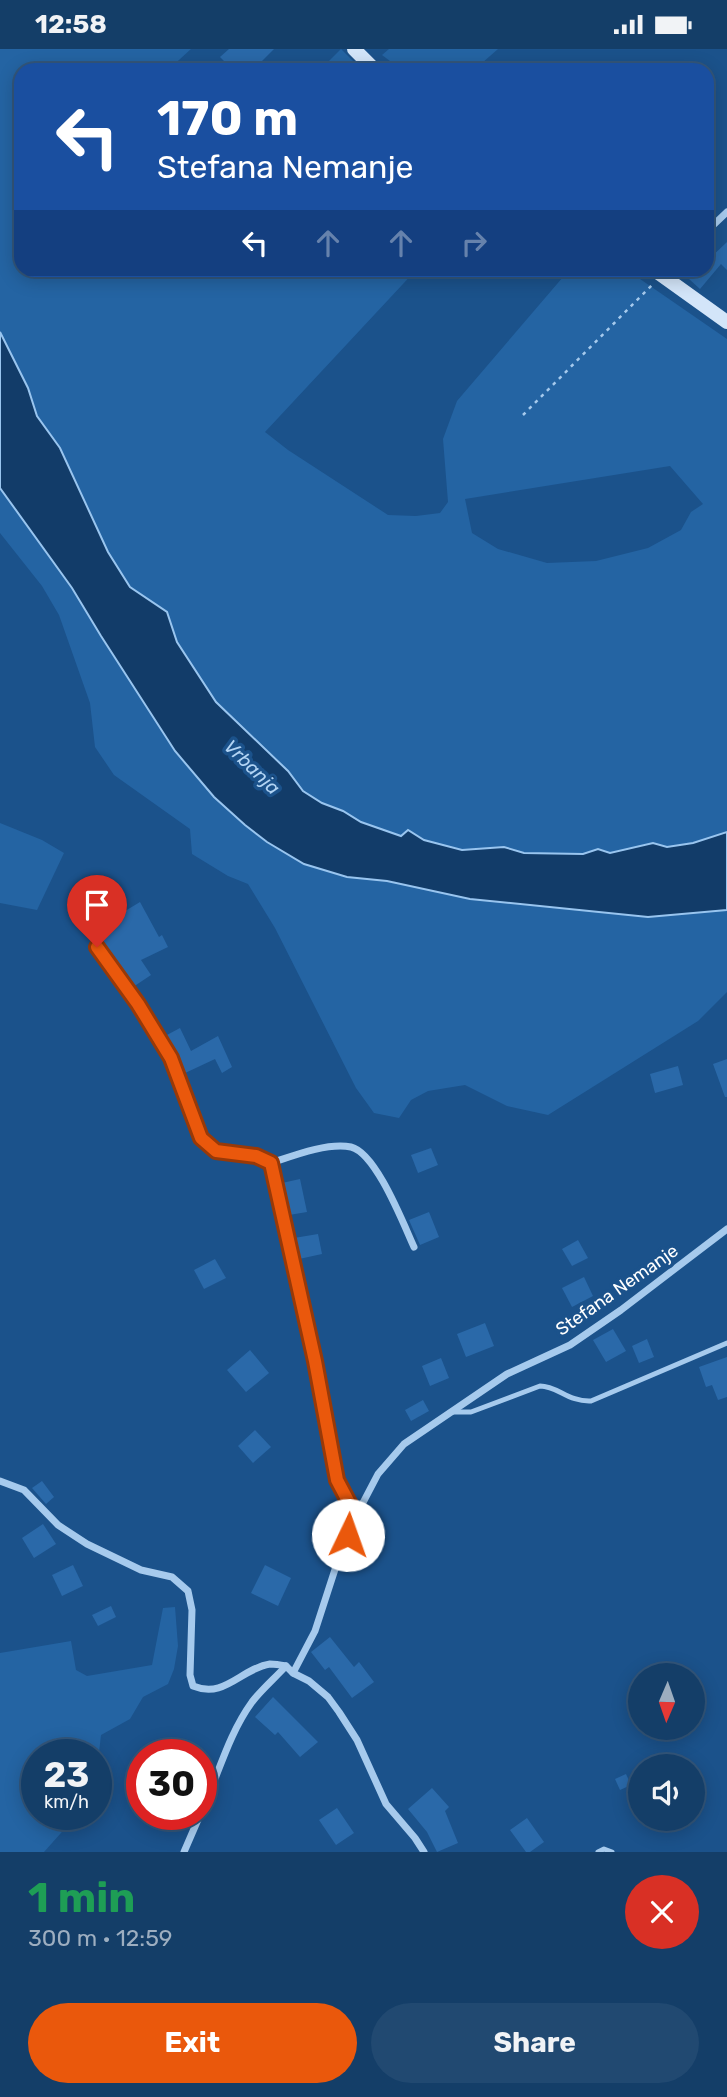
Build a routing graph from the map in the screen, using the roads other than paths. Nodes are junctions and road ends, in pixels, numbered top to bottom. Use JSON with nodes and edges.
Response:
{"nodes":[{"id":1,"x":354,"y":49,"type":"edge"},
{"id":2,"x":368,"y":63,"type":"edge"},
{"id":3,"x":727,"y":212,"type":"edge"},
{"id":4,"x":714,"y":224,"type":"edge"},
{"id":5,"x":668,"y":277,"type":"edge"},
{"id":6,"x":727,"y":322,"type":"edge"},
{"id":7,"x":97,"y":947,"type":"dead end"},
{"id":8,"x":271,"y":1163,"type":"junction"},
{"id":9,"x":727,"y":1229,"type":"edge"},
{"id":10,"x":414,"y":1247,"type":"dead end"},
{"id":11,"x":727,"y":1343,"type":"edge"},
{"id":12,"x":450,"y":1412,"type":"junction"},
{"id":13,"x":0,"y":1481,"type":"edge"},
{"id":14,"x":356,"y":1516,"type":"junction"},
{"id":15,"x":286,"y":1666,"type":"junction"},
{"id":16,"x":293,"y":1673,"type":"junction"},
{"id":17,"x":217,"y":1774,"type":"edge"},
{"id":18,"x":194,"y":1830,"type":"edge"},
{"id":19,"x":184,"y":1852,"type":"edge"},
{"id":20,"x":424,"y":1852,"type":"edge"},
{"id":21,"x":598,"y":1852,"type":"edge"},
{"id":22,"x":612,"y":1852,"type":"edge"}],
"edges":[{"from":1,"to":2,"type":"street"},
{"from":3,"to":4,"type":"street"},
{"from":5,"to":6,"type":"street"},
{"from":7,"to":8,"type":"street"},
{"from":8,"to":10,"type":"street"},
{"from":8,"to":14,"type":"street"},
{"from":9,"to":12,"type":"street","name":"Stefana Nemanje"},
{"from":11,"to":12,"type":"lane","name":"Stefana Nemanje"},
{"from":12,"to":14,"type":"street","name":"Stefana Nemanje"},
{"from":13,"to":15,"type":"street"},
{"from":14,"to":16,"type":"street","name":"Stefana Nemanje"},
{"from":15,"to":16,"type":"street"},
{"from":15,"to":17,"type":"street"},
{"from":16,"to":20,"type":"street"},
{"from":18,"to":19,"type":"street"},
{"from":21,"to":22,"type":"lane"}]}
